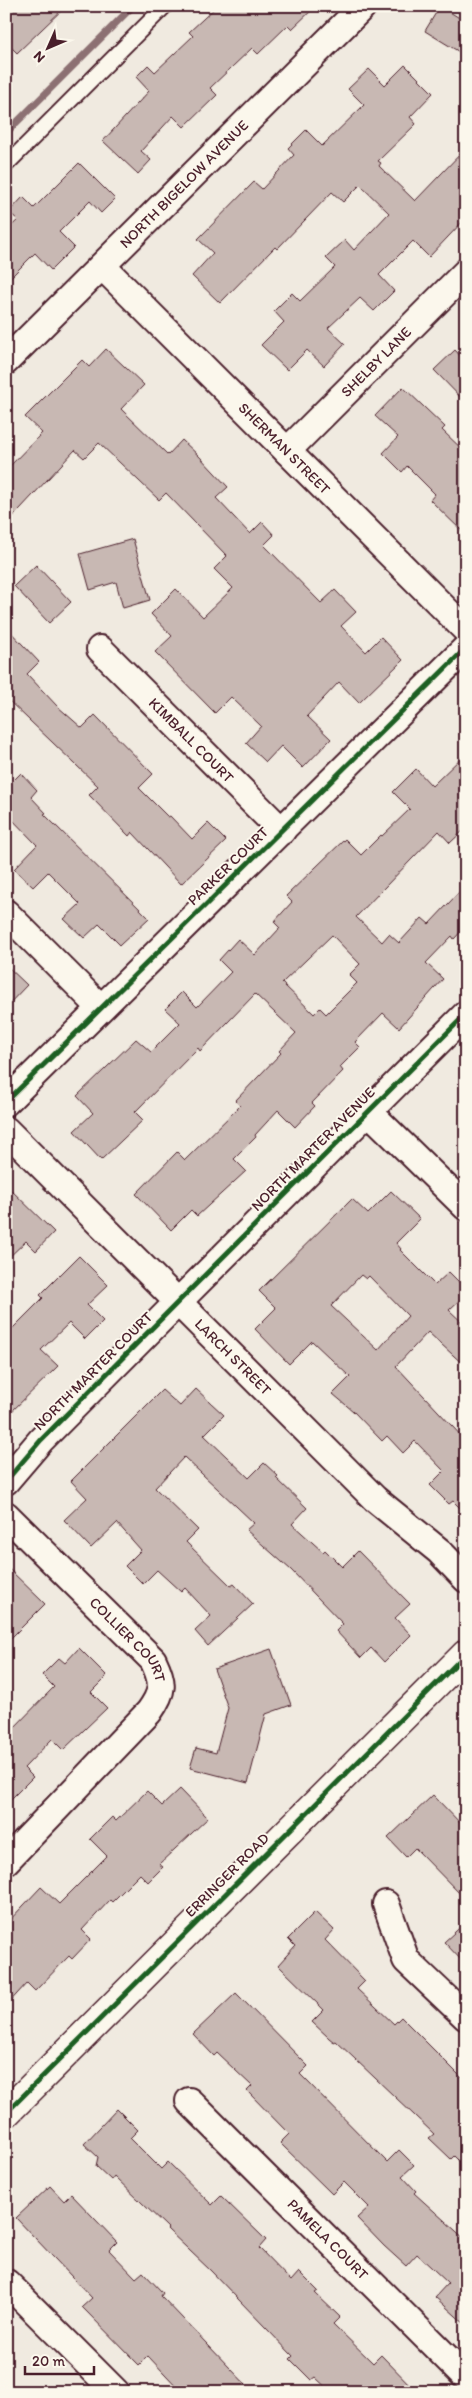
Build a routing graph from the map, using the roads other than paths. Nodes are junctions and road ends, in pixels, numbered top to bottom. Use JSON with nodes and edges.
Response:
{"nodes":[{"id":1,"x":165,"y":6,"type":"edge"},
{"id":2,"x":362,"y":6,"type":"edge"},
{"id":3,"x":6,"y":165,"type":"edge"},
{"id":4,"x":102,"y":266,"type":"junction"},
{"id":5,"x":466,"y":272,"type":"edge"},
{"id":6,"x":6,"y":361,"type":"edge"},
{"id":7,"x":287,"y":451,"type":"junction"},
{"id":8,"x":466,"y":630,"type":"edge"},
{"id":9,"x":466,"y":648,"type":"edge"},
{"id":10,"x":100,"y":649,"type":"dead end"},
{"id":11,"x":282,"y":831,"type":"junction"},
{"id":12,"x":6,"y":913,"type":"edge"},
{"id":13,"x":100,"y":1007,"type":"junction"},
{"id":14,"x":466,"y":1014,"type":"edge"},
{"id":15,"x":6,"y":1102,"type":"edge"},
{"id":16,"x":368,"y":1111,"type":"junction"},
{"id":17,"x":6,"y":1130,"type":"edge"},
{"id":18,"x":466,"y":1207,"type":"edge"},
{"id":19,"x":178,"y":1302,"type":"junction"},
{"id":20,"x":6,"y":1480,"type":"edge"},
{"id":21,"x":6,"y":1515,"type":"edge"},
{"id":22,"x":466,"y":1579,"type":"edge"},
{"id":23,"x":466,"y":1654,"type":"edge"},
{"id":24,"x":6,"y":1861,"type":"edge"},
{"id":25,"x":386,"y":1904,"type":"dead end"},
{"id":26,"x":466,"y":2017,"type":"edge"},
{"id":27,"x":189,"y":2102,"type":"dead end"},
{"id":28,"x":6,"y":2114,"type":"edge"},
{"id":29,"x":7,"y":2283,"type":"edge"},
{"id":30,"x":466,"y":2377,"type":"edge"},
{"id":31,"x":116,"y":2392,"type":"edge"}],
"edges":[{"from":1,"to":3,"type":"lane"},
{"from":2,"to":4,"type":"street","name":"NORTH BIGELOW AVENUE"},
{"from":4,"to":6,"type":"street","name":"NORTH BIGELOW AVENUE"},
{"from":4,"to":7,"type":"street","name":"SHERMAN STREET"},
{"from":5,"to":7,"type":"street","name":"SHELBY LANE"},
{"from":7,"to":8,"type":"street","name":"SHERMAN STREET"},
{"from":9,"to":11,"type":"street","name":"PARKER COURT"},
{"from":10,"to":11,"type":"street","name":"KIMBALL COURT"},
{"from":11,"to":13,"type":"street","name":"PARKER COURT"},
{"from":12,"to":13,"type":"street"},
{"from":13,"to":15,"type":"street","name":"PARKER COURT"},
{"from":14,"to":16,"type":"street","name":"NORTH MARTER AVENUE"},
{"from":16,"to":18,"type":"street"},
{"from":16,"to":19,"type":"street","name":"NORTH MARTER AVENUE"},
{"from":17,"to":19,"type":"street","name":"LARCH STREET"},
{"from":19,"to":20,"type":"street","name":"NORTH MARTER COURT"},
{"from":19,"to":22,"type":"street","name":"LARCH STREET"},
{"from":21,"to":24,"type":"street","name":"COLLIER COURT"},
{"from":23,"to":28,"type":"main road","name":"ERRINGER ROAD"},
{"from":25,"to":26,"type":"street"},
{"from":27,"to":30,"type":"street","name":"PAMELA COURT"},
{"from":29,"to":31,"type":"street"}]}
